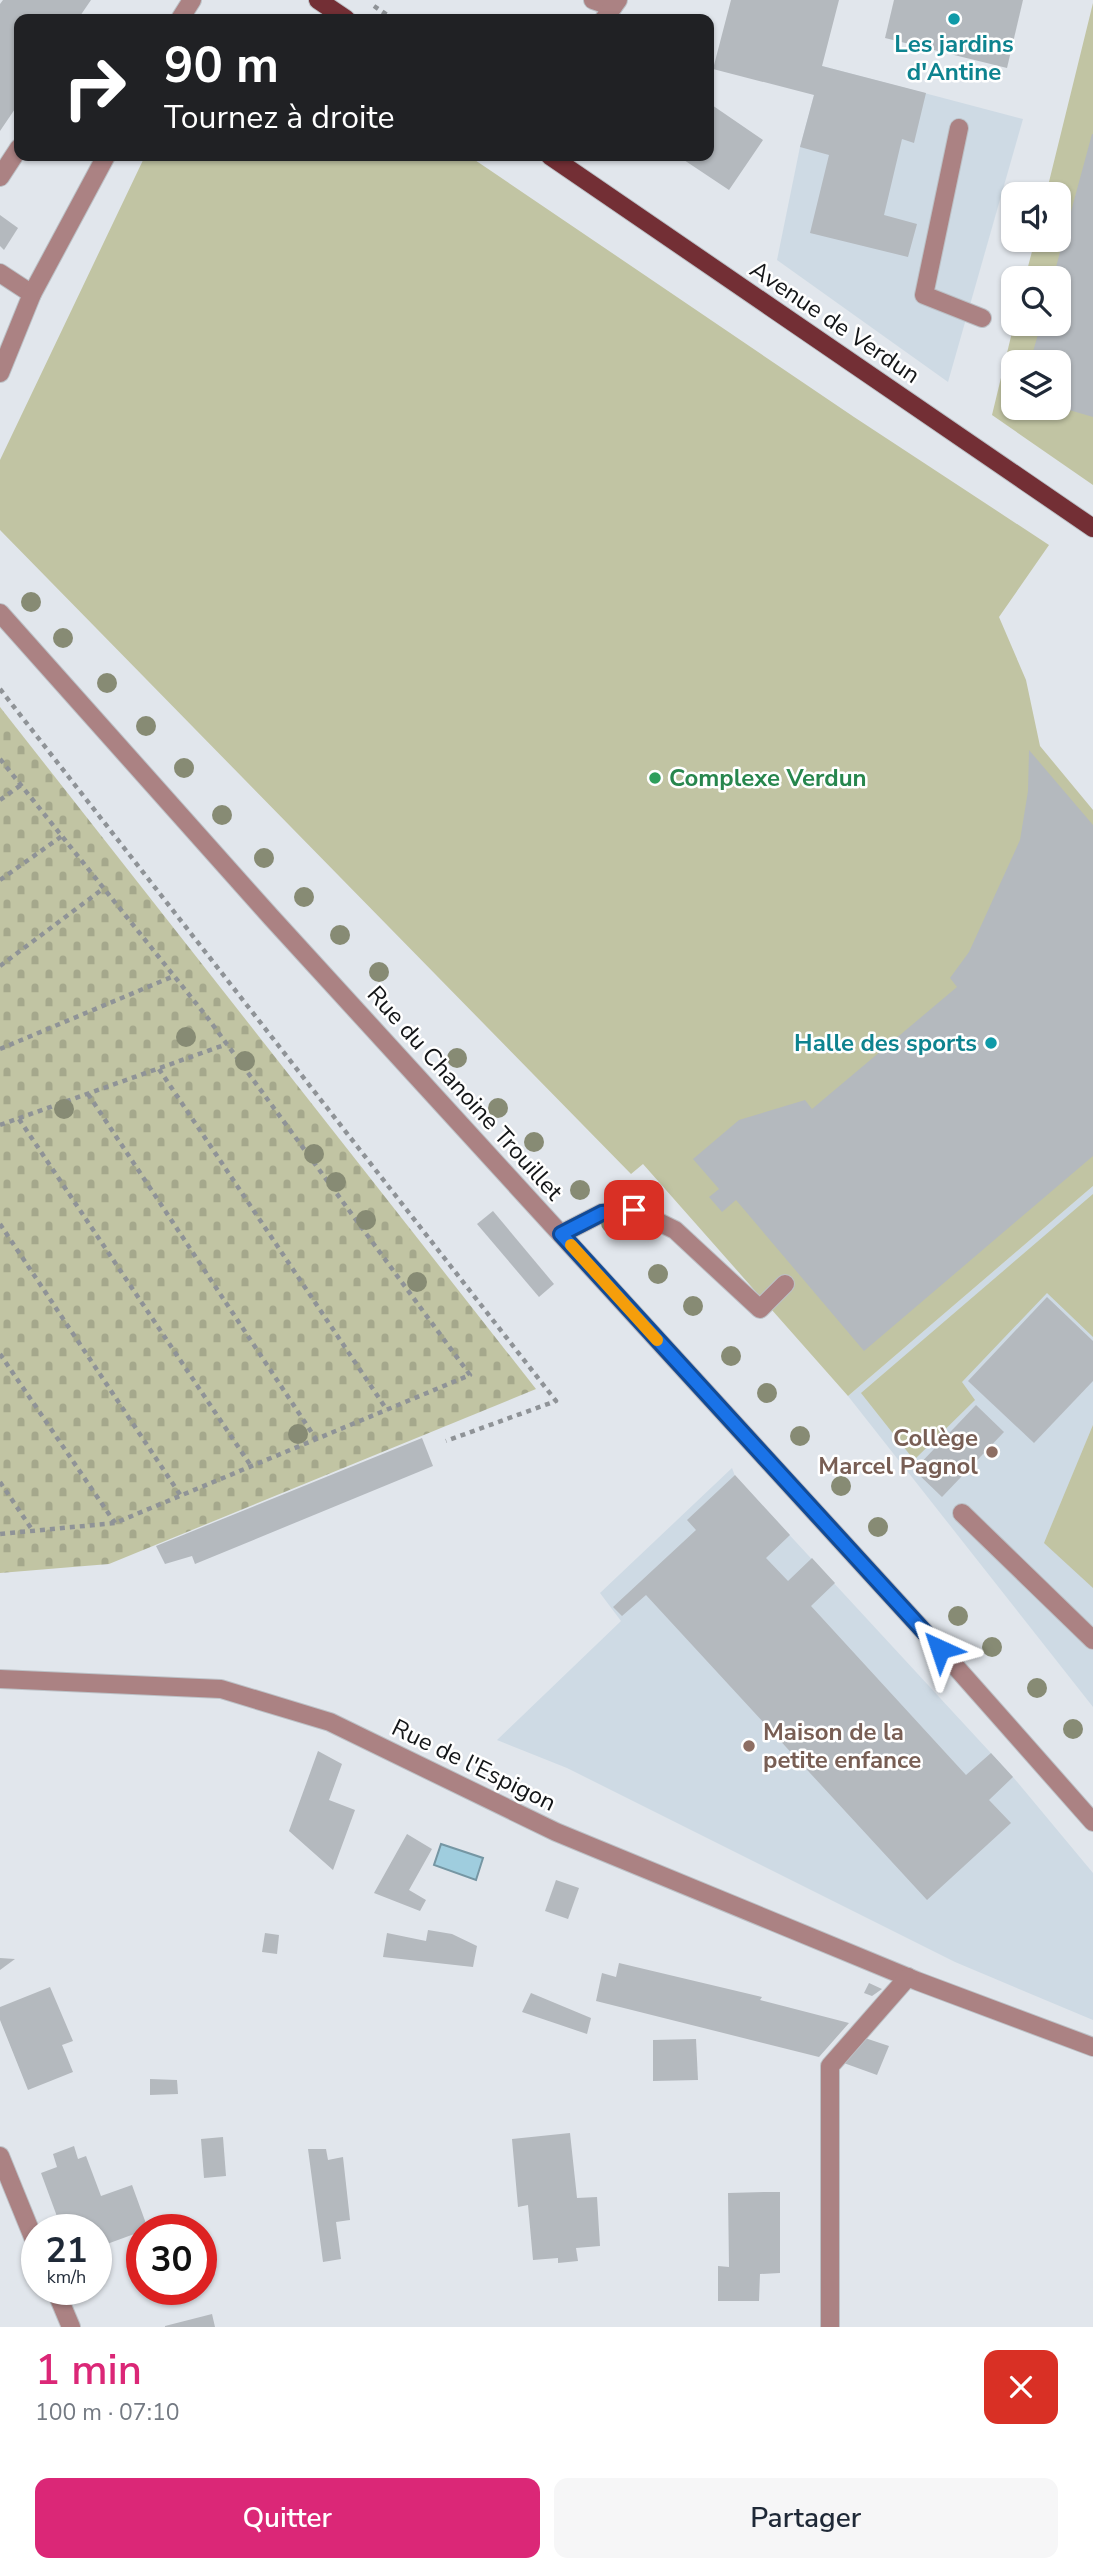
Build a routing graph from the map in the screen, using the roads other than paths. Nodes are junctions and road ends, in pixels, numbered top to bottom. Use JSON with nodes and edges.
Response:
{"nodes":[{"id":1,"x":318,"y":0,"type":"edge"},
{"id":2,"x":593,"y":0,"type":"edge"},
{"id":3,"x":612,"y":9,"type":"edge"},
{"id":4,"x":339,"y":14,"type":"edge"},
{"id":5,"x":959,"y":128,"type":"dead end"},
{"id":6,"x":14,"y":156,"type":"edge"},
{"id":7,"x":103,"y":161,"type":"edge"},
{"id":8,"x":557,"y":161,"type":"edge"},
{"id":9,"x":0,"y":177,"type":"edge"},
{"id":10,"x":0,"y":273,"type":"edge"},
{"id":11,"x":32,"y":294,"type":"junction"},
{"id":12,"x":982,"y":318,"type":"dead end"},
{"id":13,"x":0,"y":373,"type":"edge"},
{"id":14,"x":1093,"y":528,"type":"edge"},
{"id":15,"x":0,"y":613,"type":"edge"},
{"id":16,"x":561,"y":1234,"type":"junction"},
{"id":17,"x":785,"y":1284,"type":"dead end"},
{"id":18,"x":962,"y":1513,"type":"dead end"},
{"id":19,"x":1093,"y":1640,"type":"edge"},
{"id":20,"x":0,"y":1679,"type":"edge"},
{"id":21,"x":1090,"y":1813,"type":"edge"},
{"id":22,"x":913,"y":1979,"type":"junction"},
{"id":23,"x":1093,"y":2047,"type":"edge"},
{"id":24,"x":0,"y":2156,"type":"edge"},
{"id":25,"x":24,"y":2214,"type":"edge"},
{"id":26,"x":62,"y":2305,"type":"edge"},
{"id":27,"x":71,"y":2327,"type":"edge"},
{"id":28,"x":830,"y":2327,"type":"edge"}],
"edges":[{"from":1,"to":4,"type":"main road"},
{"from":2,"to":3,"type":"street"},
{"from":5,"to":12,"type":"street"},
{"from":6,"to":9,"type":"street"},
{"from":7,"to":11,"type":"street"},
{"from":8,"to":14,"type":"main road","name":"Avenue de Verdun"},
{"from":10,"to":11,"type":"street"},
{"from":11,"to":13,"type":"street"},
{"from":15,"to":16,"type":"street","name":"Rue du Chanoine Trouillet"},
{"from":16,"to":17,"type":"street"},
{"from":16,"to":21,"type":"street","name":"Rue du Chanoine Trouillet"},
{"from":18,"to":19,"type":"street"},
{"from":20,"to":22,"type":"street","name":"Rue de l'Espigon"},
{"from":22,"to":23,"type":"street","name":"Rue de l'Espigon"},
{"from":22,"to":28,"type":"street"},
{"from":24,"to":25,"type":"street"},
{"from":26,"to":27,"type":"street"}]}
